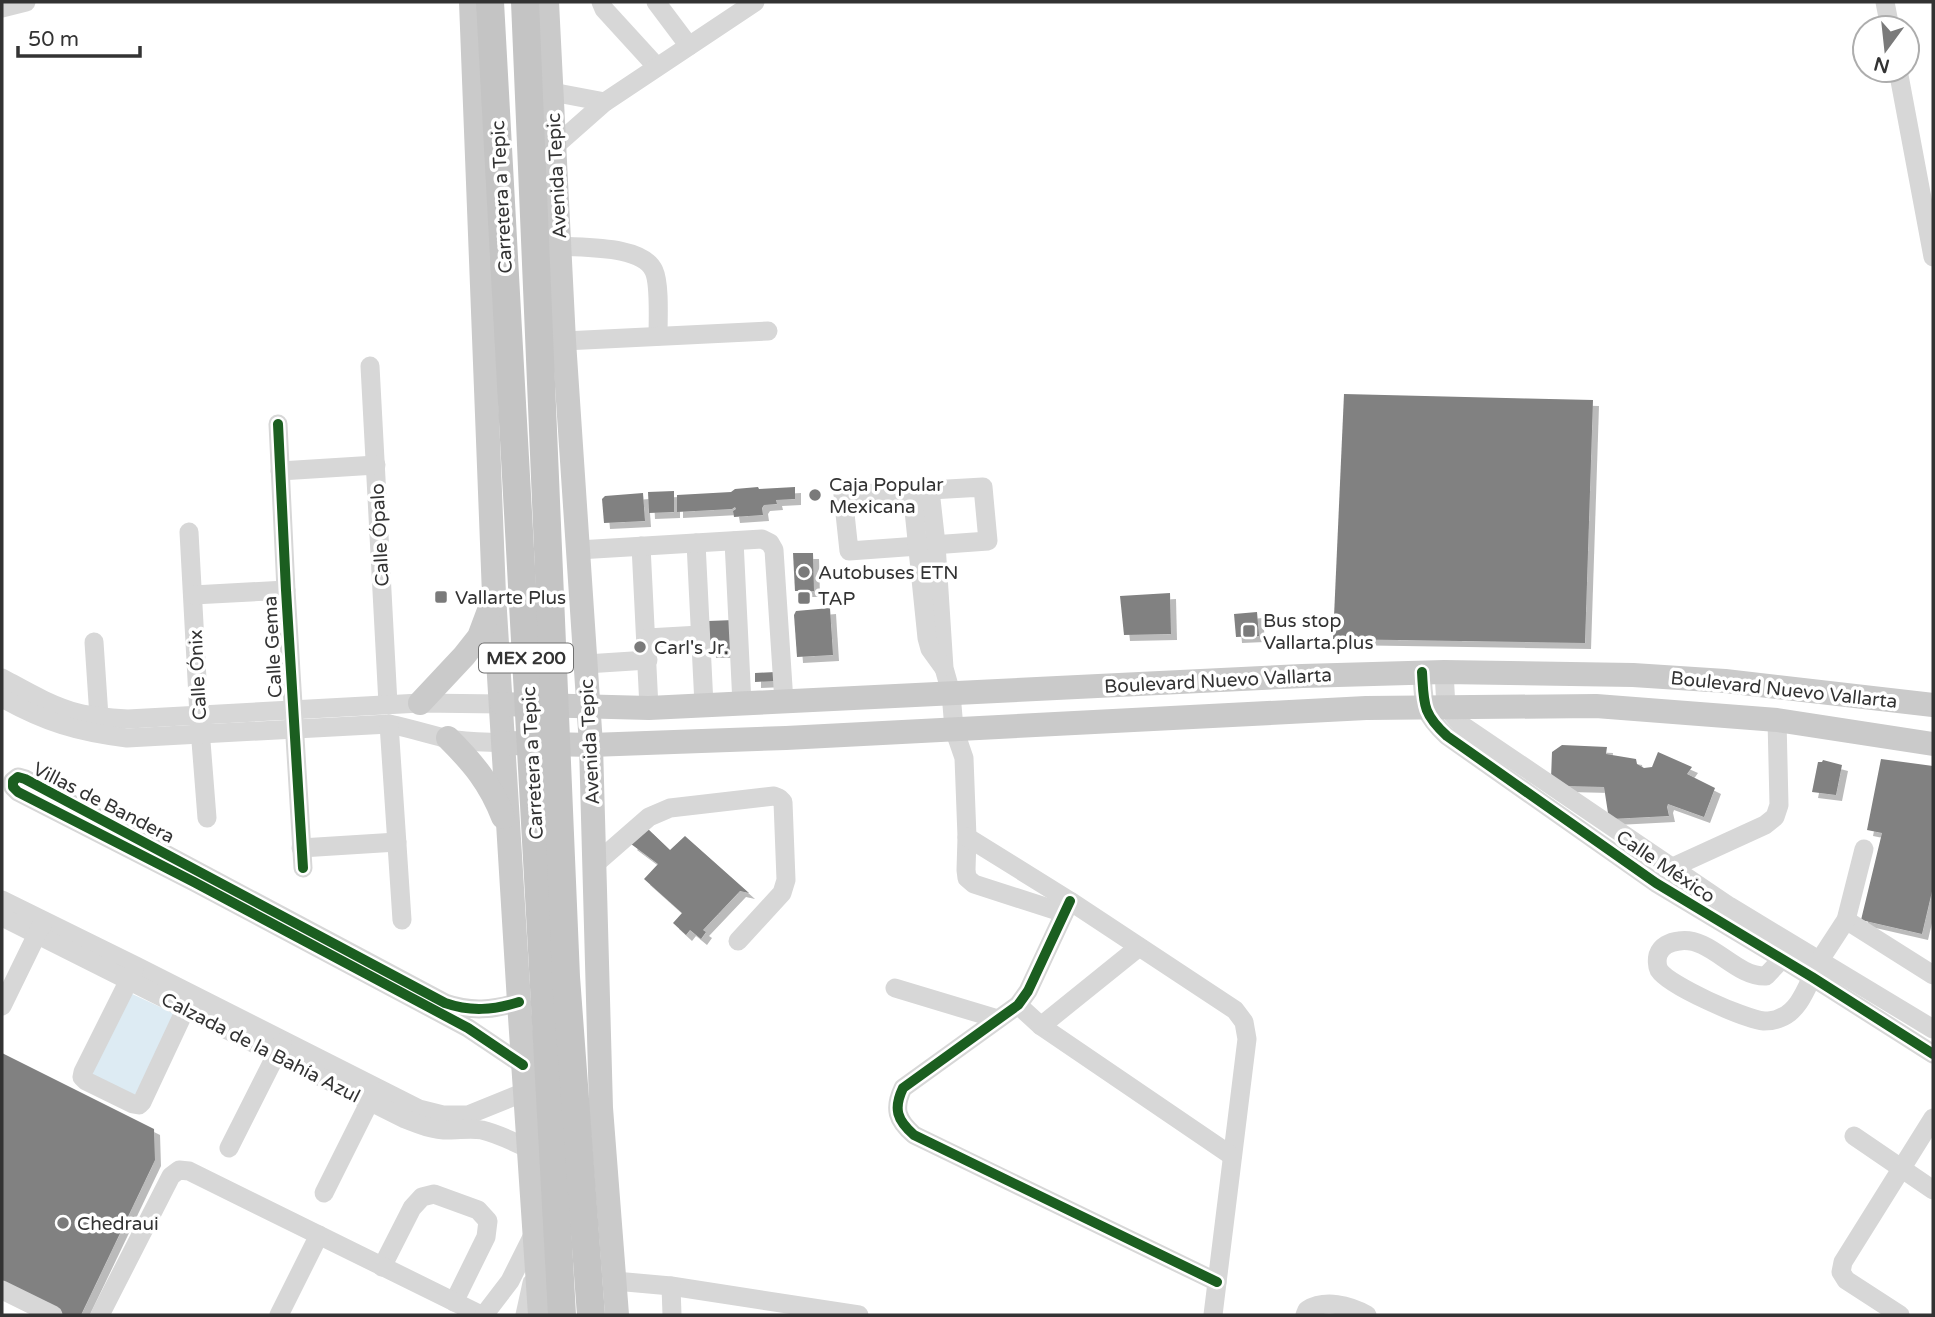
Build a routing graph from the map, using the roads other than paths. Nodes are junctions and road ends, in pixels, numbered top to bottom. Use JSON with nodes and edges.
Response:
{"nodes":[{"id":1,"x":26,"y":2,"type":"edge"},
{"id":2,"x":471,"y":2,"type":"edge"},
{"id":3,"x":490,"y":2,"type":"edge"},
{"id":4,"x":525,"y":2,"type":"edge"},
{"id":5,"x":547,"y":2,"type":"edge"},
{"id":6,"x":601,"y":2,"type":"edge"},
{"id":7,"x":656,"y":2,"type":"edge"},
{"id":8,"x":747,"y":4,"type":"edge"},
{"id":9,"x":2,"y":8,"type":"edge"},
{"id":10,"x":689,"y":46,"type":"junction"},
{"id":11,"x":657,"y":67,"type":"junction"},
{"id":12,"x":1901,"y":84,"type":"edge"},
{"id":13,"x":552,"y":93,"type":"junction"},
{"id":14,"x":605,"y":102,"type":"junction"},
{"id":15,"x":554,"y":147,"type":"junction"},
{"id":16,"x":559,"y":246,"type":"junction"},
{"id":17,"x":1933,"y":257,"type":"edge"},
{"id":18,"x":768,"y":331,"type":"dead end"},
{"id":19,"x":658,"y":336,"type":"junction"},
{"id":20,"x":564,"y":341,"type":"junction"},
{"id":21,"x":370,"y":366,"type":"dead end"},
{"id":22,"x":278,"y":424,"type":"dead end"},
{"id":23,"x":376,"y":465,"type":"junction"},
{"id":24,"x":281,"y":471,"type":"junction"},
{"id":25,"x":921,"y":490,"type":"junction"},
{"id":26,"x":189,"y":532,"type":"dead end"},
{"id":27,"x":734,"y":541,"type":"junction"},
{"id":28,"x":696,"y":543,"type":"junction"},
{"id":29,"x":927,"y":545,"type":"junction"},
{"id":30,"x":642,"y":546,"type":"junction"},
{"id":31,"x":578,"y":550,"type":"junction"},
{"id":32,"x":286,"y":590,"type":"junction"},
{"id":33,"x":193,"y":595,"type":"junction"},
{"id":34,"x":494,"y":595,"type":"junction"},
{"id":35,"x":701,"y":635,"type":"junction"},
{"id":36,"x":647,"y":638,"type":"junction"},
{"id":37,"x":94,"y":642,"type":"dead end"},
{"id":38,"x":648,"y":660,"type":"junction"},
{"id":39,"x":586,"y":668,"type":"junction"},
{"id":40,"x":1433,"y":672,"type":"junction"},
{"id":41,"x":2,"y":678,"type":"edge"},
{"id":42,"x":951,"y":693,"type":"junction"},
{"id":43,"x":2,"y":698,"type":"edge"},
{"id":44,"x":784,"y":702,"type":"junction"},
{"id":45,"x":419,"y":703,"type":"junction"},
{"id":46,"x":388,"y":704,"type":"junction"},
{"id":47,"x":502,"y":704,"type":"junction"},
{"id":48,"x":742,"y":704,"type":"junction"},
{"id":49,"x":704,"y":705,"type":"junction"},
{"id":50,"x":1933,"y":705,"type":"edge"},
{"id":51,"x":588,"y":707,"type":"junction"},
{"id":52,"x":1435,"y":707,"type":"junction"},
{"id":53,"x":645,"y":708,"type":"junction"},
{"id":54,"x":99,"y":717,"type":"junction"},
{"id":55,"x":293,"y":719,"type":"junction"},
{"id":56,"x":1777,"y":720,"type":"junction"},
{"id":57,"x":388,"y":724,"type":"junction"},
{"id":58,"x":200,"y":726,"type":"junction"},
{"id":59,"x":954,"y":729,"type":"junction"},
{"id":60,"x":447,"y":738,"type":"junction"},
{"id":61,"x":504,"y":743,"type":"junction"},
{"id":62,"x":1933,"y":744,"type":"edge"},
{"id":63,"x":591,"y":745,"type":"junction"},
{"id":64,"x":207,"y":818,"type":"dead end"},
{"id":65,"x":508,"y":830,"type":"junction"},
{"id":66,"x":967,"y":837,"type":"junction"},
{"id":67,"x":397,"y":842,"type":"junction"},
{"id":68,"x":301,"y":848,"type":"junction"},
{"id":69,"x":1864,"y":849,"type":"dead end"},
{"id":70,"x":594,"y":865,"type":"junction"},
{"id":71,"x":1671,"y":868,"type":"junction"},
{"id":72,"x":303,"y":869,"type":"dead end"},
{"id":73,"x":197,"y":877,"type":"junction"},
{"id":74,"x":2,"y":900,"type":"edge"},
{"id":75,"x":1067,"y":907,"type":"junction"},
{"id":76,"x":2,"y":917,"type":"edge"},
{"id":77,"x":402,"y":920,"type":"dead end"},
{"id":78,"x":1846,"y":920,"type":"junction"},
{"id":79,"x":41,"y":928,"type":"junction"},
{"id":80,"x":738,"y":941,"type":"dead end"},
{"id":81,"x":1139,"y":947,"type":"junction"},
{"id":82,"x":1782,"y":959,"type":"junction"},
{"id":83,"x":1814,"y":971,"type":"junction"},
{"id":84,"x":133,"y":973,"type":"junction"},
{"id":85,"x":1933,"y":975,"type":"edge"},
{"id":86,"x":895,"y":988,"type":"dead end"},
{"id":87,"x":519,"y":1002,"type":"junction"},
{"id":88,"x":1018,"y":1005,"type":"junction"},
{"id":89,"x":2,"y":1006,"type":"edge"},
{"id":90,"x":186,"y":1008,"type":"junction"},
{"id":91,"x":470,"y":1019,"type":"junction"},
{"id":92,"x":998,"y":1019,"type":"junction"},
{"id":93,"x":1041,"y":1026,"type":"junction"},
{"id":94,"x":1933,"y":1029,"type":"edge"},
{"id":95,"x":280,"y":1047,"type":"junction"},
{"id":96,"x":1933,"y":1054,"type":"edge"},
{"id":97,"x":523,"y":1065,"type":"junction"},
{"id":98,"x":525,"y":1092,"type":"junction"},
{"id":99,"x":373,"y":1095,"type":"junction"},
{"id":100,"x":1933,"y":1118,"type":"edge"},
{"id":101,"x":469,"y":1122,"type":"junction"},
{"id":102,"x":1854,"y":1136,"type":"dead end"},
{"id":103,"x":229,"y":1148,"type":"dead end"},
{"id":104,"x":529,"y":1149,"type":"junction"},
{"id":105,"x":1232,"y":1156,"type":"junction"},
{"id":106,"x":1902,"y":1168,"type":"junction"},
{"id":107,"x":1933,"y":1190,"type":"edge"},
{"id":108,"x":324,"y":1193,"type":"dead end"},
{"id":109,"x":319,"y":1236,"type":"junction"},
{"id":110,"x":536,"y":1240,"type":"junction"},
{"id":111,"x":382,"y":1267,"type":"junction"},
{"id":112,"x":615,"y":1281,"type":"junction"},
{"id":113,"x":1217,"y":1282,"type":"junction"},
{"id":114,"x":671,"y":1286,"type":"junction"},
{"id":115,"x":2,"y":1290,"type":"edge"},
{"id":116,"x":454,"y":1303,"type":"junction"},
{"id":117,"x":790,"y":1309,"type":"edge"},
{"id":118,"x":53,"y":1315,"type":"edge"},
{"id":119,"x":100,"y":1315,"type":"edge"},
{"id":120,"x":279,"y":1315,"type":"edge"},
{"id":121,"x":482,"y":1315,"type":"edge"},
{"id":122,"x":524,"y":1315,"type":"edge"},
{"id":123,"x":540,"y":1315,"type":"edge"},
{"id":124,"x":562,"y":1315,"type":"edge"},
{"id":125,"x":592,"y":1315,"type":"edge"},
{"id":126,"x":617,"y":1315,"type":"edge"},
{"id":127,"x":672,"y":1315,"type":"edge"},
{"id":128,"x":859,"y":1315,"type":"edge"},
{"id":129,"x":1213,"y":1315,"type":"edge"},
{"id":130,"x":1305,"y":1315,"type":"edge"},
{"id":131,"x":1367,"y":1315,"type":"edge"},
{"id":132,"x":1900,"y":1315,"type":"edge"}],
"edges":[{"from":1,"to":9,"type":"street"},
{"from":2,"to":34,"type":"main road"},
{"from":3,"to":124,"type":"highway","name":"Carretera a Tepic","number":"MEX 200","bridge":true},
{"from":4,"to":125,"type":"highway","name":"Carretera a Tepic","number":"MEX 200","bridge":true},
{"from":5,"to":13,"type":"main road","name":"Avenida Tepic"},
{"from":6,"to":11,"type":"street"},
{"from":7,"to":10,"type":"street"},
{"from":8,"to":10,"type":"street"},
{"from":10,"to":11,"type":"street"},
{"from":11,"to":14,"type":"street"},
{"from":12,"to":17,"type":"street"},
{"from":13,"to":14,"type":"street"},
{"from":13,"to":15,"type":"main road","name":"Avenida Tepic"},
{"from":14,"to":15,"type":"street"},
{"from":15,"to":16,"type":"main road","name":"Avenida Tepic"},
{"from":16,"to":19,"type":"street"},
{"from":16,"to":20,"type":"main road","name":"Avenida Tepic"},
{"from":18,"to":19,"type":"street"},
{"from":19,"to":20,"type":"street"},
{"from":20,"to":31,"type":"main road","name":"Avenida Tepic"},
{"from":21,"to":23,"type":"street","name":"Calle Ópalo"},
{"from":22,"to":24,"type":"street","name":"Calle Gema"},
{"from":23,"to":24,"type":"street"},
{"from":23,"to":46,"type":"street","name":"Calle Ópalo"},
{"from":24,"to":32,"type":"street","name":"Calle Gema"},
{"from":25,"to":29,"type":"street"},
{"from":25,"to":29,"type":"street"},
{"from":25,"to":29,"type":"street"},
{"from":26,"to":33,"type":"street","name":"Calle Ónix"},
{"from":27,"to":28,"type":"street"},
{"from":27,"to":44,"type":"street"},
{"from":27,"to":48,"type":"street"},
{"from":28,"to":30,"type":"street"},
{"from":28,"to":35,"type":"street"},
{"from":29,"to":42,"type":"street"},
{"from":30,"to":31,"type":"street"},
{"from":30,"to":36,"type":"street"},
{"from":31,"to":39,"type":"main road","name":"Avenida Tepic"},
{"from":32,"to":33,"type":"street"},
{"from":32,"to":55,"type":"street","name":"Calle Gema"},
{"from":33,"to":58,"type":"street","name":"Calle Ónix"},
{"from":34,"to":45,"type":"main road"},
{"from":34,"to":47,"type":"main road"},
{"from":35,"to":36,"type":"street"},
{"from":35,"to":49,"type":"street"},
{"from":36,"to":38,"type":"street"},
{"from":37,"to":54,"type":"street"},
{"from":38,"to":39,"type":"street"},
{"from":38,"to":53,"type":"street"},
{"from":39,"to":51,"type":"main road","name":"Avenida Tepic"},
{"from":39,"to":53,"type":"main road"},
{"from":40,"to":42,"type":"main road","name":"Boulevard Nuevo Vallarta"},
{"from":40,"to":50,"type":"main road","name":"Boulevard Nuevo Vallarta"},
{"from":40,"to":52,"type":"street"},
{"from":41,"to":54,"type":"street"},
{"from":42,"to":44,"type":"main road","name":"Boulevard Nuevo Vallarta"},
{"from":42,"to":59,"type":"street"},
{"from":43,"to":58,"type":"street"},
{"from":44,"to":48,"type":"main road","name":"Boulevard Nuevo Vallarta"},
{"from":45,"to":46,"type":"street"},
{"from":45,"to":47,"type":"street"},
{"from":46,"to":55,"type":"street"},
{"from":47,"to":51,"type":"main road","name":"Boulevard Nuevo Vallarta"},
{"from":47,"to":61,"type":"main road"},
{"from":48,"to":49,"type":"main road","name":"Boulevard Nuevo Vallarta"},
{"from":49,"to":53,"type":"main road","name":"Boulevard Nuevo Vallarta"},
{"from":51,"to":53,"type":"main road","name":"Boulevard Nuevo Vallarta"},
{"from":51,"to":63,"type":"main road","name":"Avenida Tepic"},
{"from":52,"to":56,"type":"main road","name":"Boulevard Nuevo Vallarta"},
{"from":52,"to":59,"type":"main road","name":"Boulevard Nuevo Vallarta"},
{"from":52,"to":71,"type":"street","name":"Calle México"},
{"from":52,"to":82,"type":"street","name":"Calle México"},
{"from":54,"to":58,"type":"street"},
{"from":55,"to":57,"type":"street"},
{"from":55,"to":58,"type":"street"},
{"from":55,"to":68,"type":"street","name":"Calle Gema"},
{"from":56,"to":62,"type":"main road","name":"Boulevard Nuevo Vallarta"},
{"from":56,"to":71,"type":"street"},
{"from":57,"to":60,"type":"street"},
{"from":57,"to":67,"type":"street"},
{"from":58,"to":64,"type":"street","name":"Calle Ónix"},
{"from":59,"to":63,"type":"main road","name":"Boulevard Nuevo Vallarta"},
{"from":59,"to":66,"type":"street"},
{"from":60,"to":61,"type":"street"},
{"from":60,"to":65,"type":"main road"},
{"from":61,"to":63,"type":"main road","name":"Boulevard Nuevo Vallarta"},
{"from":61,"to":65,"type":"main road"},
{"from":63,"to":70,"type":"main road","name":"Avenida Tepic"},
{"from":65,"to":87,"type":"main road"},
{"from":66,"to":75,"type":"street"},
{"from":66,"to":75,"type":"street"},
{"from":67,"to":68,"type":"street"},
{"from":67,"to":77,"type":"street"},
{"from":68,"to":72,"type":"street","name":"Calle Gema"},
{"from":69,"to":78,"type":"street"},
{"from":70,"to":80,"type":"street"},
{"from":70,"to":112,"type":"main road","name":"Avenida Tepic"},
{"from":71,"to":83,"type":"street","name":"Calle México"},
{"from":73,"to":73,"type":"street","name":"Villas de Bandera"},
{"from":73,"to":91,"type":"street","name":"Villas de Bandera"},
{"from":74,"to":79,"type":"street","name":"Calzada de la Bahía Azul"},
{"from":75,"to":81,"type":"street"},
{"from":75,"to":88,"type":"street"},
{"from":76,"to":79,"type":"street","name":"Calzada de la Bahía Azul"},
{"from":78,"to":83,"type":"street"},
{"from":78,"to":85,"type":"street"},
{"from":79,"to":84,"type":"street","name":"Calzada de la Bahía Azul"},
{"from":79,"to":89,"type":"street"},
{"from":81,"to":93,"type":"street"},
{"from":81,"to":105,"type":"street"},
{"from":82,"to":83,"type":"street","name":"Calle México"},
{"from":82,"to":83,"type":"street"},
{"from":83,"to":94,"type":"street","name":"Calle México"},
{"from":83,"to":96,"type":"street","name":"Calle México"},
{"from":84,"to":90,"type":"street","name":"Calzada de la Bahía Azul"},
{"from":84,"to":90,"type":"street"},
{"from":84,"to":95,"type":"street","name":"Calzada de la Bahía Azul"},
{"from":86,"to":92,"type":"street"},
{"from":87,"to":91,"type":"street","name":"Villas de Bandera"},
{"from":87,"to":97,"type":"main road"},
{"from":88,"to":92,"type":"street"},
{"from":88,"to":93,"type":"street"},
{"from":90,"to":95,"type":"street","name":"Calzada de la Bahía Azul"},
{"from":91,"to":97,"type":"street","name":"Villas de Bandera"},
{"from":92,"to":113,"type":"street"},
{"from":93,"to":105,"type":"street"},
{"from":95,"to":99,"type":"street","name":"Calzada de la Bahía Azul"},
{"from":95,"to":103,"type":"street"},
{"from":97,"to":98,"type":"main road"},
{"from":98,"to":101,"type":"street","name":"Calzada de la Bahía Azul"},
{"from":98,"to":104,"type":"main road"},
{"from":99,"to":101,"type":"street","name":"Calzada de la Bahía Azul"},
{"from":99,"to":108,"type":"street"},
{"from":100,"to":106,"type":"street"},
{"from":101,"to":104,"type":"street","name":"Calzada de la Bahía Azul"},
{"from":102,"to":106,"type":"street"},
{"from":104,"to":110,"type":"main road"},
{"from":105,"to":113,"type":"street"},
{"from":106,"to":107,"type":"street"},
{"from":106,"to":132,"type":"street"},
{"from":109,"to":111,"type":"street"},
{"from":109,"to":119,"type":"street"},
{"from":109,"to":120,"type":"street"},
{"from":110,"to":121,"type":"street"},
{"from":110,"to":122,"type":"street"},
{"from":110,"to":123,"type":"main road"},
{"from":111,"to":116,"type":"street"},
{"from":111,"to":116,"type":"street"},
{"from":112,"to":114,"type":"street"},
{"from":112,"to":126,"type":"main road","name":"Avenida Tepic"},
{"from":113,"to":129,"type":"street"},
{"from":114,"to":117,"type":"street"},
{"from":114,"to":127,"type":"street"},
{"from":115,"to":118,"type":"street"},
{"from":116,"to":121,"type":"street"},
{"from":117,"to":128,"type":"street"},
{"from":130,"to":131,"type":"street"}]}
